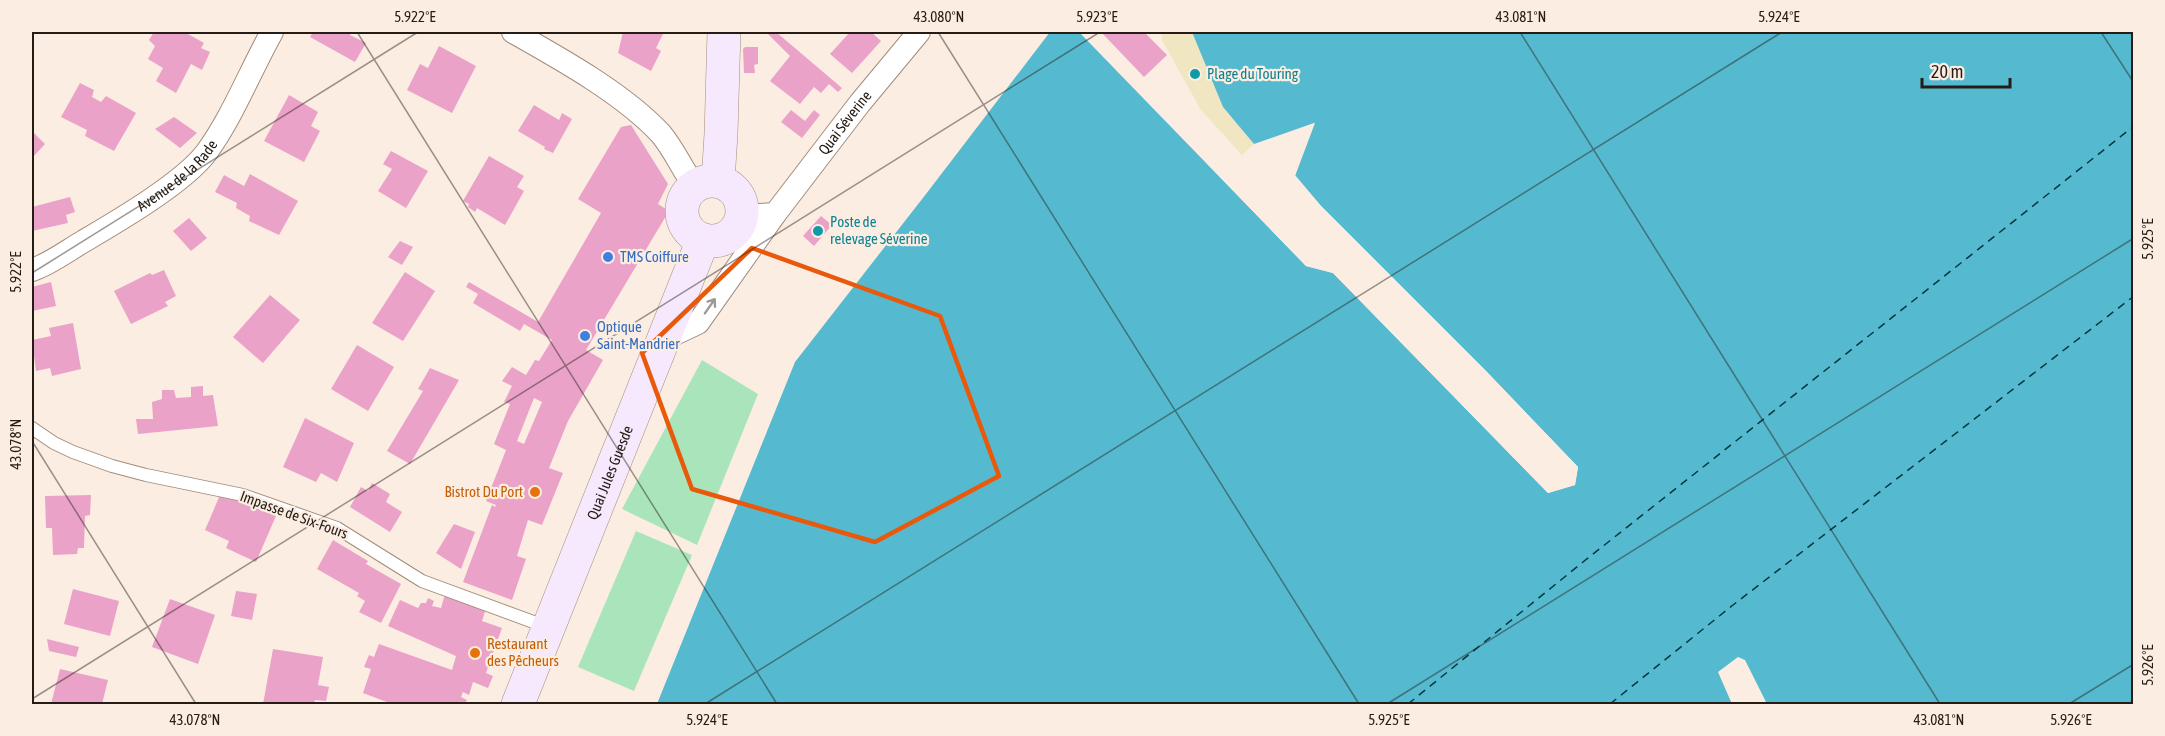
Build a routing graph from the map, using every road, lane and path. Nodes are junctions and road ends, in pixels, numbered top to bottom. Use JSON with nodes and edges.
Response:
{"nodes":[{"id":1,"x":272,"y":32,"type":"edge"},
{"id":2,"x":513,"y":32,"type":"edge"},
{"id":3,"x":724,"y":32,"type":"edge"},
{"id":4,"x":919,"y":32,"type":"edge"},
{"id":5,"x":686,"y":173,"type":"dead end"},
{"id":6,"x":718,"y":181,"type":"junction"},
{"id":7,"x":775,"y":214,"type":"junction"},
{"id":8,"x":742,"y":216,"type":"junction"},
{"id":9,"x":703,"y":240,"type":"junction"},
{"id":10,"x":32,"y":270,"type":"edge"},
{"id":11,"x":664,"y":339,"type":"junction"},
{"id":12,"x":32,"y":428,"type":"edge"},
{"id":13,"x":548,"y":628,"type":"junction"},
{"id":14,"x":518,"y":705,"type":"edge"}],
"edges":[{"from":1,"to":10,"type":"street","name":"Avenue de la Rade"},
{"from":2,"to":5,"type":"street"},
{"from":3,"to":6,"type":"main road"},
{"from":4,"to":7,"type":"street","name":"Quai Séverine"},
{"from":6,"to":8,"type":"main road"},
{"from":6,"to":9,"type":"main road"},
{"from":7,"to":8,"type":"street"},
{"from":11,"to":7,"type":"street","name":"Quai Séverine","one_way":true},
{"from":8,"to":9,"type":"main road"},
{"from":9,"to":11,"type":"main road","name":"Quai Jules Guesde"},
{"from":11,"to":13,"type":"main road","name":"Quai Jules Guesde"},
{"from":12,"to":13,"type":"lane","name":"Impasse de Six-Fours"},
{"from":13,"to":14,"type":"main road","name":"Quai Jules Guesde"}]}
